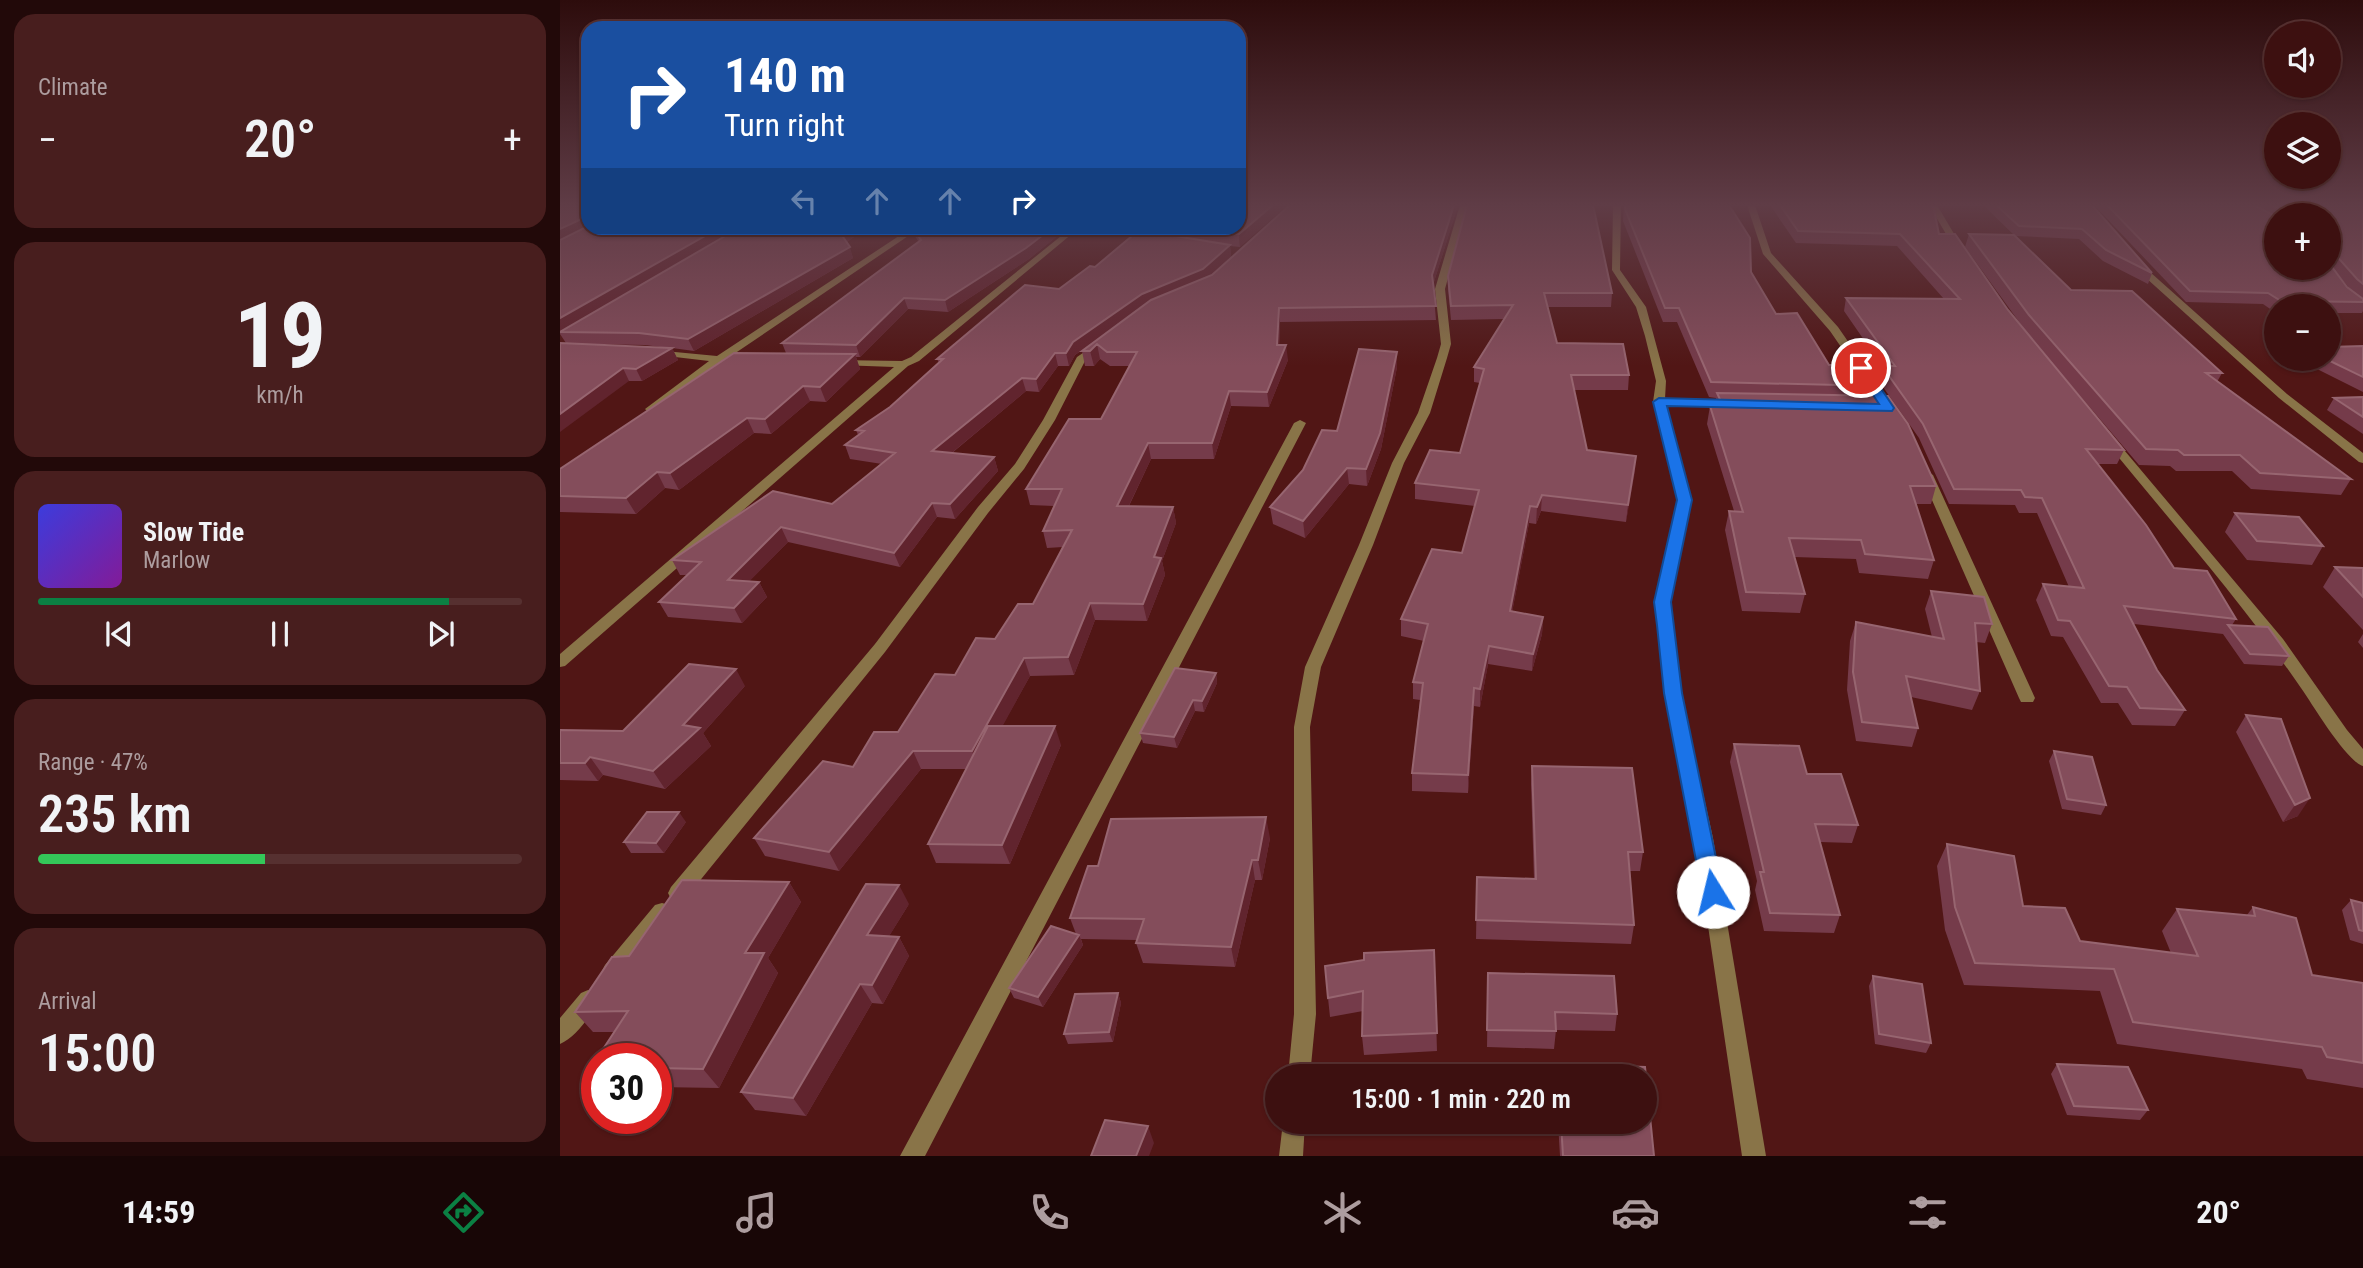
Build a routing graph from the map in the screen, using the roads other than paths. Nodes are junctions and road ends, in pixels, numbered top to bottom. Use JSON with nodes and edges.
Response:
{"nodes":[{"id":1,"x":869,"y":259,"type":"edge"},
{"id":2,"x":1037,"y":259,"type":"edge"},
{"id":3,"x":1449,"y":259,"type":"edge"},
{"id":4,"x":1616,"y":259,"type":"edge"},
{"id":5,"x":1771,"y":259,"type":"edge"},
{"id":6,"x":2131,"y":259,"type":"edge"},
{"id":7,"x":1111,"y":336,"type":"edge"},
{"id":8,"x":645,"y":351,"type":"edge"},
{"id":9,"x":719,"y":359,"type":"junction"},
{"id":10,"x":746,"y":360,"type":"edge"},
{"id":11,"x":825,"y":362,"type":"edge"},
{"id":12,"x":904,"y":364,"type":"junction"},
{"id":13,"x":1659,"y":402,"type":"junction"},
{"id":14,"x":1753,"y":404,"type":"edge"},
{"id":15,"x":1886,"y":411,"type":"edge"},
{"id":16,"x":645,"y":413,"type":"edge"},
{"id":17,"x":1300,"y":423,"type":"dead end"},
{"id":18,"x":2105,"y":433,"type":"edge"},
{"id":19,"x":2363,"y":459,"type":"edge"},
{"id":20,"x":1922,"y":465,"type":"edge"},
{"id":21,"x":560,"y":662,"type":"edge"},
{"id":22,"x":2027,"y":698,"type":"dead end"},
{"id":23,"x":2363,"y":760,"type":"edge"},
{"id":24,"x":560,"y":1034,"type":"edge"},
{"id":25,"x":1300,"y":1064,"type":"edge"},
{"id":26,"x":1293,"y":1134,"type":"edge"},
{"id":27,"x":912,"y":1156,"type":"edge"},
{"id":28,"x":1291,"y":1156,"type":"edge"},
{"id":29,"x":1754,"y":1156,"type":"edge"}],
"edges":[{"from":1,"to":9,"type":"street"},
{"from":2,"to":12,"type":"street"},
{"from":3,"to":25,"type":"street"},
{"from":4,"to":13,"type":"street"},
{"from":5,"to":15,"type":"street"},
{"from":6,"to":19,"type":"street"},
{"from":7,"to":24,"type":"street"},
{"from":8,"to":9,"type":"street"},
{"from":9,"to":10,"type":"street"},
{"from":9,"to":16,"type":"street"},
{"from":11,"to":12,"type":"street"},
{"from":12,"to":21,"type":"street"},
{"from":13,"to":14,"type":"street"},
{"from":13,"to":29,"type":"street"},
{"from":17,"to":27,"type":"street"},
{"from":18,"to":23,"type":"street"},
{"from":20,"to":22,"type":"street"},
{"from":26,"to":28,"type":"street"}]}
